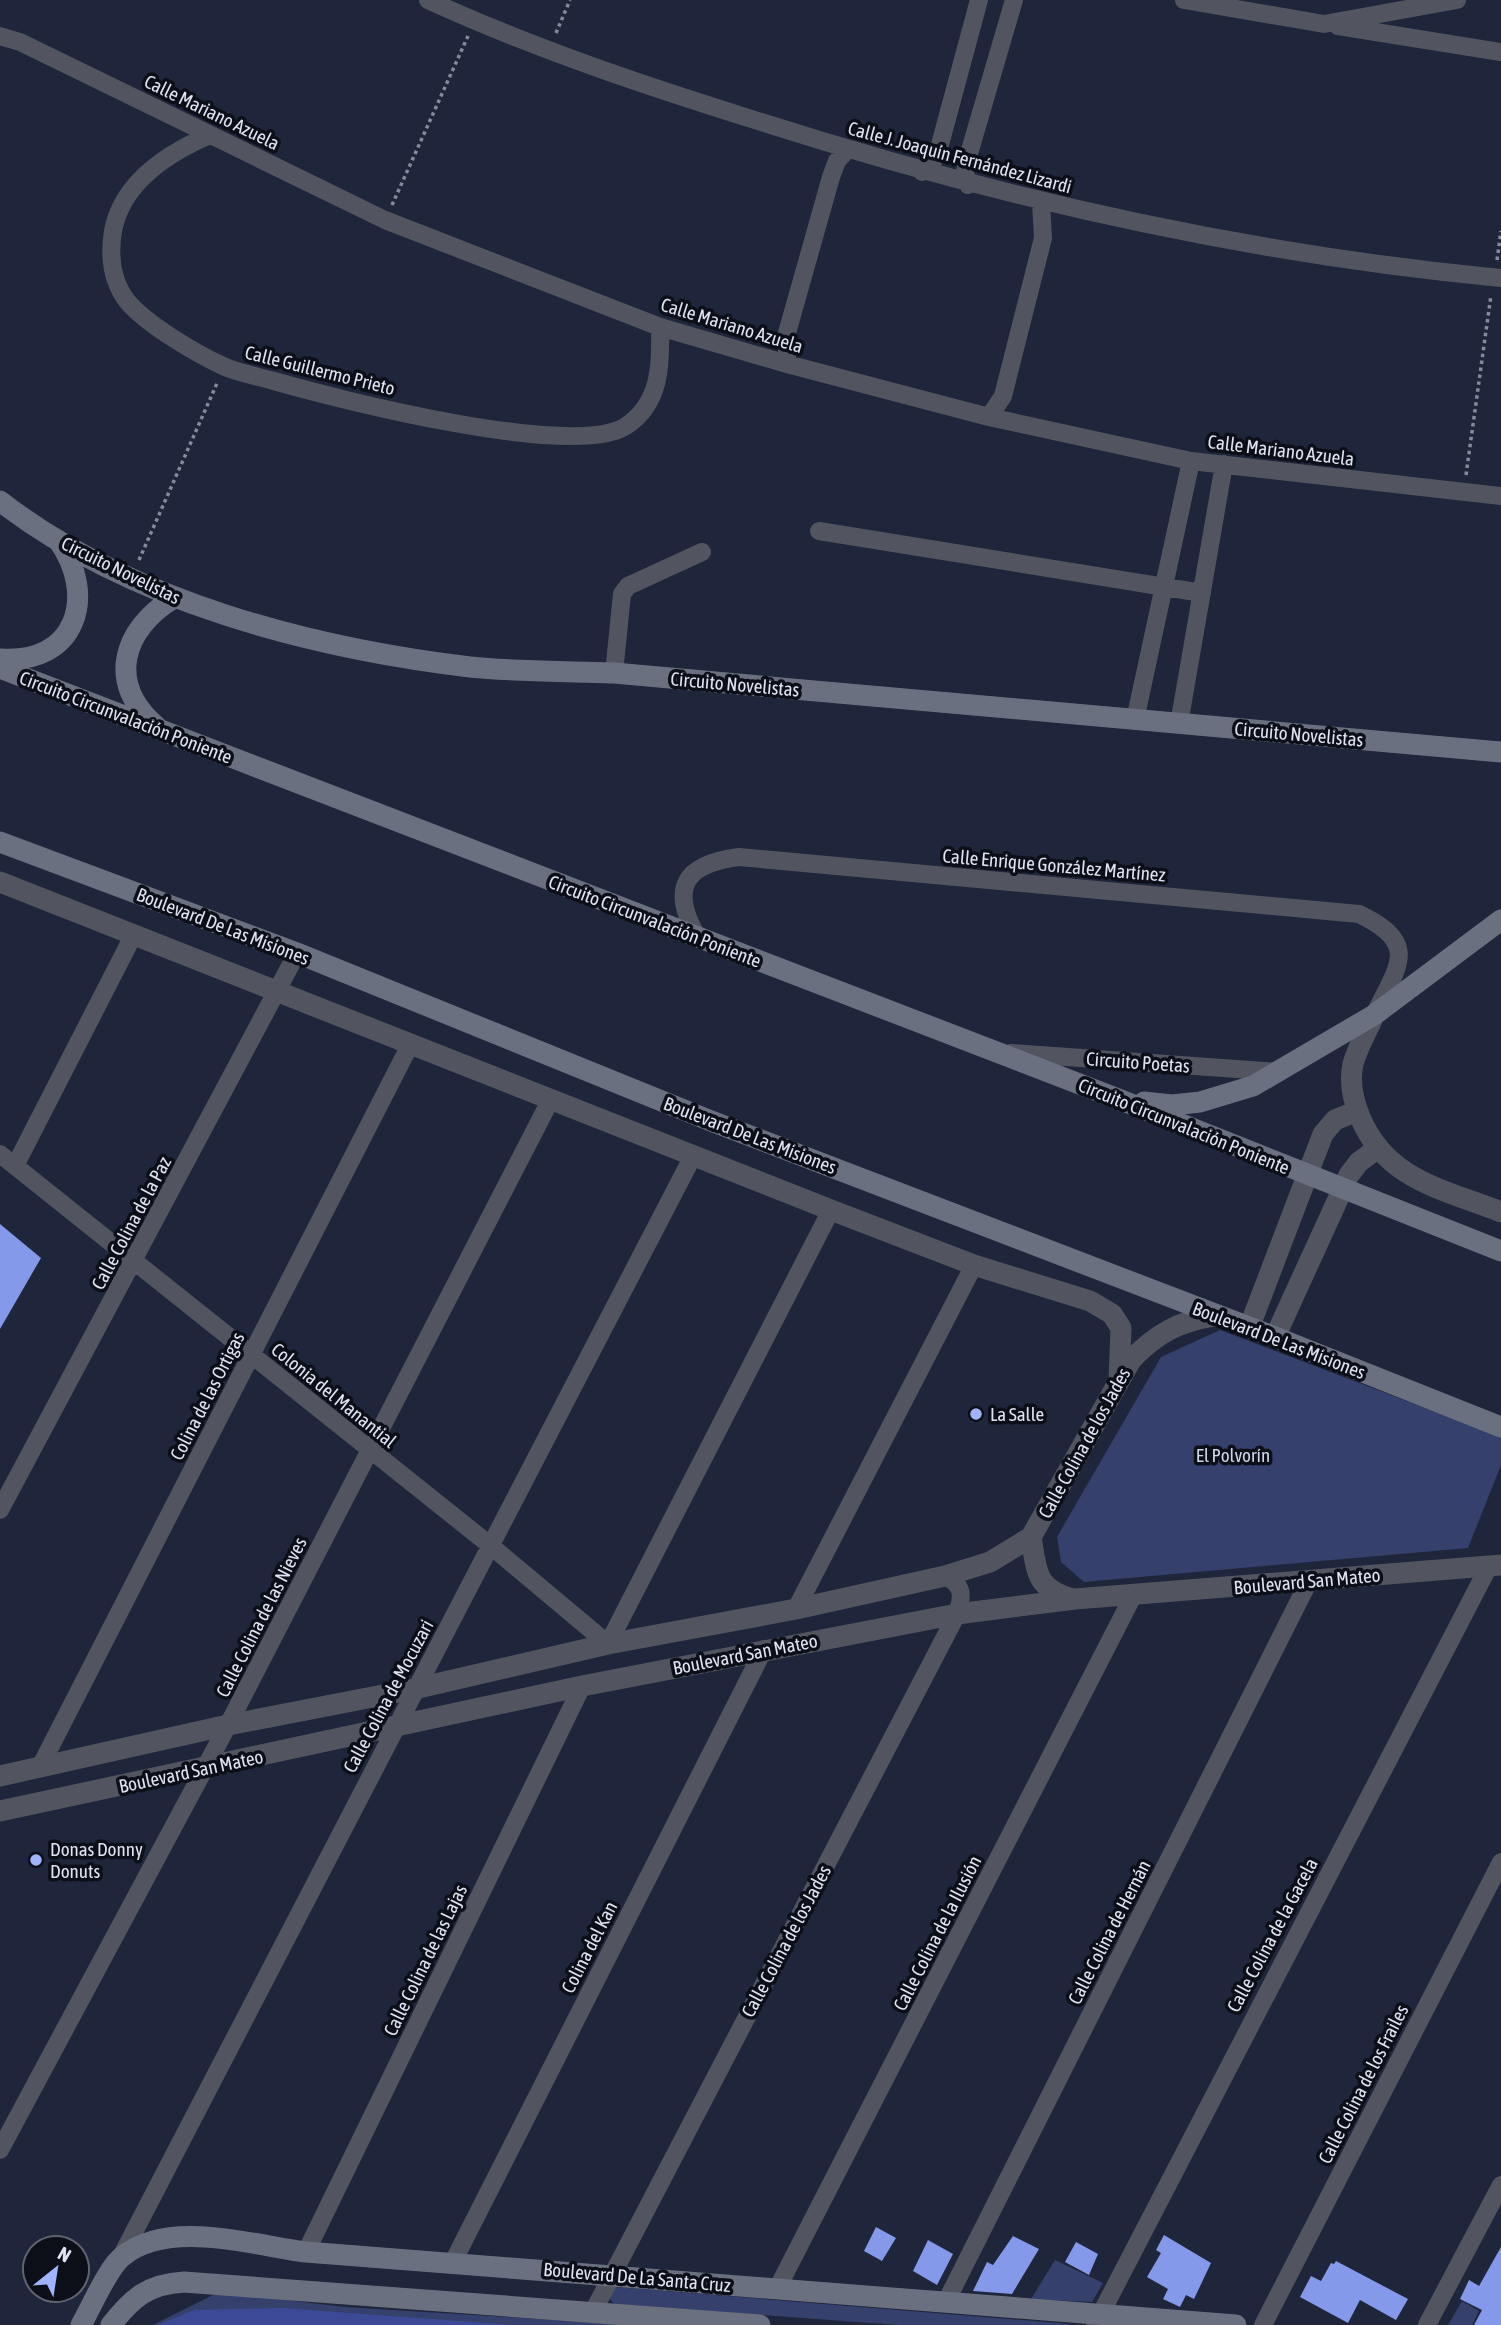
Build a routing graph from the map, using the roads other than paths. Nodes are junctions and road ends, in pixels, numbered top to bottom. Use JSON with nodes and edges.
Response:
{"nodes":[{"id":1,"x":428,"y":0,"type":"edge"},
{"id":2,"x":979,"y":0,"type":"edge"},
{"id":3,"x":1014,"y":0,"type":"edge"},
{"id":4,"x":1184,"y":0,"type":"edge"},
{"id":5,"x":1457,"y":0,"type":"edge"},
{"id":6,"x":1324,"y":24,"type":"junction"},
{"id":7,"x":0,"y":36,"type":"edge"},
{"id":8,"x":1501,"y":52,"type":"edge"},
{"id":9,"x":210,"y":135,"type":"junction"},
{"id":10,"x":847,"y":150,"type":"junction"},
{"id":11,"x":922,"y":172,"type":"junction"},
{"id":12,"x":968,"y":185,"type":"junction"},
{"id":13,"x":1041,"y":202,"type":"junction"},
{"id":14,"x":1497,"y":277,"type":"edge"},
{"id":15,"x":660,"y":327,"type":"junction"},
{"id":16,"x":787,"y":364,"type":"junction"},
{"id":17,"x":989,"y":417,"type":"junction"},
{"id":18,"x":1192,"y":461,"type":"junction"},
{"id":19,"x":1224,"y":464,"type":"junction"},
{"id":20,"x":1501,"y":496,"type":"edge"},
{"id":21,"x":0,"y":501,"type":"edge"},
{"id":22,"x":819,"y":531,"type":"dead end"},
{"id":23,"x":58,"y":540,"type":"junction"},
{"id":24,"x":702,"y":552,"type":"dead end"},
{"id":25,"x":1164,"y":587,"type":"junction"},
{"id":26,"x":1202,"y":593,"type":"junction"},
{"id":27,"x":174,"y":598,"type":"junction"},
{"id":28,"x":0,"y":659,"type":"edge"},
{"id":29,"x":0,"y":668,"type":"edge"},
{"id":30,"x":614,"y":673,"type":"junction"},
{"id":31,"x":1135,"y":720,"type":"junction"},
{"id":32,"x":1180,"y":724,"type":"junction"},
{"id":33,"x":166,"y":734,"type":"junction"},
{"id":34,"x":1501,"y":752,"type":"edge"},
{"id":35,"x":0,"y":842,"type":"edge"},
{"id":36,"x":0,"y":882,"type":"edge"},
{"id":37,"x":1501,"y":920,"type":"edge"},
{"id":38,"x":134,"y":934,"type":"junction"},
{"id":39,"x":698,"y":938,"type":"junction"},
{"id":40,"x":297,"y":953,"type":"junction"},
{"id":41,"x":278,"y":990,"type":"junction"},
{"id":42,"x":1374,"y":1015,"type":"junction"},
{"id":43,"x":411,"y":1043,"type":"junction"},
{"id":44,"x":997,"y":1052,"type":"junction"},
{"id":45,"x":1279,"y":1072,"type":"junction"},
{"id":46,"x":551,"y":1099,"type":"junction"},
{"id":47,"x":1121,"y":1100,"type":"junction"},
{"id":48,"x":1357,"y":1111,"type":"junction"},
{"id":49,"x":1378,"y":1148,"type":"junction"},
{"id":50,"x":0,"y":1154,"type":"edge"},
{"id":51,"x":693,"y":1156,"type":"junction"},
{"id":52,"x":15,"y":1166,"type":"junction"},
{"id":53,"x":1309,"y":1176,"type":"junction"},
{"id":54,"x":1343,"y":1188,"type":"junction"},
{"id":55,"x":831,"y":1210,"type":"junction"},
{"id":56,"x":1501,"y":1212,"type":"edge"},
{"id":57,"x":1501,"y":1251,"type":"edge"},
{"id":58,"x":136,"y":1260,"type":"junction"},
{"id":59,"x":974,"y":1265,"type":"junction"},
{"id":60,"x":1214,"y":1316,"type":"junction"},
{"id":61,"x":1249,"y":1328,"type":"junction"},
{"id":62,"x":1275,"y":1337,"type":"junction"},
{"id":63,"x":251,"y":1355,"type":"junction"},
{"id":64,"x":1119,"y":1381,"type":"junction"},
{"id":65,"x":1501,"y":1427,"type":"edge"},
{"id":66,"x":370,"y":1451,"type":"junction"},
{"id":67,"x":0,"y":1510,"type":"edge"},
{"id":68,"x":1031,"y":1537,"type":"junction"},
{"id":69,"x":491,"y":1546,"type":"junction"},
{"id":70,"x":1495,"y":1565,"type":"edge"},
{"id":71,"x":945,"y":1576,"type":"junction"},
{"id":72,"x":1309,"y":1581,"type":"junction"},
{"id":73,"x":1133,"y":1596,"type":"junction"},
{"id":74,"x":1074,"y":1600,"type":"junction"},
{"id":75,"x":796,"y":1609,"type":"junction"},
{"id":76,"x":957,"y":1614,"type":"junction"},
{"id":77,"x":608,"y":1644,"type":"junction"},
{"id":78,"x":764,"y":1650,"type":"junction"},
{"id":79,"x":582,"y":1686,"type":"junction"},
{"id":80,"x":414,"y":1689,"type":"junction"},
{"id":81,"x":229,"y":1725,"type":"junction"},
{"id":82,"x":395,"y":1727,"type":"junction"},
{"id":83,"x":40,"y":1768,"type":"junction"},
{"id":84,"x":205,"y":1769,"type":"junction"},
{"id":85,"x":0,"y":1776,"type":"edge"},
{"id":86,"x":1,"y":1813,"type":"edge"},
{"id":87,"x":1501,"y":1862,"type":"edge"},
{"id":88,"x":0,"y":2150,"type":"edge"},
{"id":89,"x":1501,"y":2185,"type":"edge"},
{"id":90,"x":306,"y":2252,"type":"junction"},
{"id":91,"x":121,"y":2257,"type":"junction"},
{"id":92,"x":452,"y":2264,"type":"junction"},
{"id":93,"x":610,"y":2274,"type":"junction"},
{"id":94,"x":778,"y":2289,"type":"junction"},
{"id":95,"x":946,"y":2302,"type":"junction"},
{"id":96,"x":594,"y":2310,"type":"junction"},
{"id":97,"x":1097,"y":2319,"type":"edge"},
{"id":98,"x":81,"y":2325,"type":"edge"},
{"id":99,"x":111,"y":2325,"type":"edge"},
{"id":100,"x":760,"y":2325,"type":"edge"},
{"id":101,"x":1236,"y":2325,"type":"edge"},
{"id":102,"x":1262,"y":2325,"type":"edge"},
{"id":103,"x":1427,"y":2325,"type":"edge"}],
"edges":[{"from":1,"to":10,"type":"street","name":"Calle J. Joaquín Fernández Lizardi"},
{"from":2,"to":11,"type":"street"},
{"from":3,"to":12,"type":"street"},
{"from":4,"to":6,"type":"street"},
{"from":5,"to":6,"type":"street"},
{"from":6,"to":8,"type":"street"},
{"from":7,"to":9,"type":"street","name":"Calle Mariano Azuela"},
{"from":9,"to":15,"type":"street","name":"Calle Mariano Azuela"},
{"from":9,"to":15,"type":"street","name":"Calle Guillermo Prieto"},
{"from":10,"to":11,"type":"street","name":"Calle J. Joaquín Fernández Lizardi"},
{"from":10,"to":16,"type":"street"},
{"from":11,"to":12,"type":"street","name":"Calle J. Joaquín Fernández Lizardi"},
{"from":12,"to":13,"type":"street","name":"Calle J. Joaquín Fernández Lizardi"},
{"from":13,"to":14,"type":"street","name":"Calle J. Joaquín Fernández Lizardi"},
{"from":13,"to":17,"type":"street"},
{"from":15,"to":16,"type":"street","name":"Calle Mariano Azuela"},
{"from":16,"to":17,"type":"street","name":"Calle Mariano Azuela"},
{"from":17,"to":18,"type":"street","name":"Calle Mariano Azuela"},
{"from":18,"to":19,"type":"street","name":"Calle Mariano Azuela"},
{"from":18,"to":25,"type":"street"},
{"from":19,"to":20,"type":"street","name":"Calle Mariano Azuela"},
{"from":19,"to":26,"type":"street"},
{"from":21,"to":23,"type":"main road","name":"Circuito Novelistas"},
{"from":22,"to":25,"type":"street"},
{"from":23,"to":27,"type":"main road","name":"Circuito Novelistas"},
{"from":23,"to":28,"type":"main road"},
{"from":24,"to":30,"type":"street"},
{"from":25,"to":26,"type":"street"},
{"from":25,"to":31,"type":"street"},
{"from":26,"to":32,"type":"street"},
{"from":27,"to":30,"type":"main road","name":"Circuito Novelistas"},
{"from":27,"to":33,"type":"main road"},
{"from":29,"to":33,"type":"main road","name":"Circuito Circunvalación Poniente"},
{"from":30,"to":31,"type":"main road","name":"Circuito Novelistas"},
{"from":31,"to":32,"type":"main road","name":"Circuito Novelistas"},
{"from":32,"to":34,"type":"main road","name":"Circuito Novelistas"},
{"from":33,"to":39,"type":"main road","name":"Circuito Circunvalación Poniente"},
{"from":35,"to":40,"type":"main road","name":"Boulevard De Las Misiones"},
{"from":36,"to":38,"type":"street","name":"Boulevard De Las Misiones"},
{"from":37,"to":42,"type":"main road","name":"Circuito Poetas"},
{"from":38,"to":41,"type":"street","name":"Boulevard De Las Misiones"},
{"from":38,"to":52,"type":"street"},
{"from":39,"to":42,"type":"street","name":"Calle Enrique González Martínez"},
{"from":39,"to":44,"type":"main road","name":"Circuito Circunvalación Poniente"},
{"from":40,"to":41,"type":"street","name":"Calle Colina de la Paz"},
{"from":40,"to":60,"type":"main road","name":"Boulevard De Las Misiones"},
{"from":41,"to":43,"type":"street","name":"Boulevard De Las Misiones"},
{"from":41,"to":58,"type":"street","name":"Calle Colina de la Paz"},
{"from":42,"to":45,"type":"main road","name":"Circuito Poetas"},
{"from":42,"to":48,"type":"street"},
{"from":43,"to":46,"type":"street","name":"Boulevard De Las Misiones"},
{"from":43,"to":63,"type":"street","name":"Colina de las Ortigas"},
{"from":44,"to":45,"type":"street","name":"Circuito Poetas"},
{"from":44,"to":47,"type":"main road","name":"Circuito Circunvalación Poniente"},
{"from":45,"to":47,"type":"main road","name":"Circuito Poetas"},
{"from":46,"to":51,"type":"street","name":"Boulevard De Las Misiones"},
{"from":46,"to":66,"type":"street","name":"Calle Colina de las Nieves"},
{"from":47,"to":53,"type":"main road","name":"Circuito Circunvalación Poniente"},
{"from":48,"to":49,"type":"street"},
{"from":48,"to":53,"type":"street"},
{"from":49,"to":54,"type":"street"},
{"from":49,"to":56,"type":"street"},
{"from":50,"to":52,"type":"street","name":"Colonia del Manantial"},
{"from":51,"to":55,"type":"street","name":"Boulevard De Las Misiones"},
{"from":51,"to":69,"type":"street","name":"Calle Colina de Mocuzari"},
{"from":52,"to":58,"type":"street","name":"Colonia del Manantial"},
{"from":53,"to":54,"type":"main road","name":"Circuito Circunvalación Poniente"},
{"from":53,"to":61,"type":"street"},
{"from":54,"to":57,"type":"main road","name":"Circuito Circunvalación Poniente"},
{"from":54,"to":62,"type":"street"},
{"from":55,"to":59,"type":"street","name":"Boulevard De Las Misiones"},
{"from":55,"to":77,"type":"street"},
{"from":58,"to":63,"type":"street","name":"Colonia del Manantial"},
{"from":58,"to":67,"type":"street","name":"Calle Colina de la Paz"},
{"from":59,"to":64,"type":"street","name":"Boulevard De Las Misiones"},
{"from":59,"to":75,"type":"street"},
{"from":60,"to":61,"type":"main road","name":"Boulevard De Las Misiones"},
{"from":60,"to":64,"type":"street","name":"Calle Colina de los Jades"},
{"from":61,"to":62,"type":"main road","name":"Boulevard De Las Misiones"},
{"from":62,"to":65,"type":"main road","name":"Boulevard De Las Misiones"},
{"from":63,"to":66,"type":"street","name":"Colonia del Manantial"},
{"from":63,"to":83,"type":"street","name":"Colina de las Ortigas"},
{"from":64,"to":68,"type":"street","name":"Calle Colina de los Jades"},
{"from":66,"to":69,"type":"street","name":"Colonia del Manantial"},
{"from":66,"to":81,"type":"street","name":"Calle Colina de las Nieves"},
{"from":68,"to":71,"type":"street","name":"Boulevard San Mateo"},
{"from":68,"to":74,"type":"street","name":"Calle Colina de los Jades"},
{"from":69,"to":77,"type":"street","name":"Colonia del Manantial"},
{"from":69,"to":80,"type":"street","name":"Calle Colina de Mocuzari"},
{"from":70,"to":72,"type":"street","name":"Boulevard San Mateo"},
{"from":70,"to":97,"type":"street","name":"Calle Colina de la Gacela"},
{"from":71,"to":75,"type":"street","name":"Boulevard San Mateo"},
{"from":71,"to":76,"type":"street","name":"Calle Colina de los Jades"},
{"from":72,"to":73,"type":"street","name":"Boulevard San Mateo"},
{"from":72,"to":95,"type":"street","name":"Calle Colina de Hernán"},
{"from":73,"to":74,"type":"street","name":"Boulevard San Mateo"},
{"from":73,"to":94,"type":"street","name":"Calle Colina de la Ilusión"},
{"from":74,"to":76,"type":"street","name":"Boulevard San Mateo"},
{"from":75,"to":77,"type":"street","name":"Boulevard San Mateo"},
{"from":76,"to":78,"type":"street","name":"Boulevard San Mateo"},
{"from":76,"to":93,"type":"street","name":"Calle Colina de los Jades"},
{"from":77,"to":80,"type":"street","name":"Boulevard San Mateo"},
{"from":78,"to":79,"type":"street","name":"Boulevard San Mateo"},
{"from":78,"to":92,"type":"street","name":"Colina del Kan"},
{"from":79,"to":82,"type":"street","name":"Boulevard San Mateo"},
{"from":79,"to":90,"type":"street","name":"Calle Colina de las Lajas"},
{"from":80,"to":81,"type":"street","name":"Boulevard San Mateo"},
{"from":80,"to":82,"type":"street","name":"Calle Colina de Mocuzari"},
{"from":81,"to":83,"type":"street","name":"Boulevard San Mateo"},
{"from":81,"to":84,"type":"street","name":"Calle Colina de las Nieves"},
{"from":82,"to":84,"type":"street","name":"Boulevard San Mateo"},
{"from":82,"to":91,"type":"street","name":"Calle Colina de Mocuzari"},
{"from":83,"to":85,"type":"street","name":"Boulevard San Mateo"},
{"from":84,"to":86,"type":"street","name":"Boulevard San Mateo"},
{"from":84,"to":88,"type":"street","name":"Calle Colina de las Nieves"},
{"from":87,"to":102,"type":"street","name":"Calle Colina de los Frailes"},
{"from":89,"to":103,"type":"street"},
{"from":90,"to":91,"type":"main road","name":"Boulevard De La Santa Cruz"},
{"from":90,"to":92,"type":"main road","name":"Boulevard De La Santa Cruz"},
{"from":91,"to":98,"type":"main road"},
{"from":92,"to":93,"type":"main road","name":"Boulevard De La Santa Cruz"},
{"from":93,"to":94,"type":"main road","name":"Boulevard De La Santa Cruz"},
{"from":93,"to":96,"type":"street","name":"Calle Colina de los Jades"},
{"from":94,"to":95,"type":"main road","name":"Boulevard De La Santa Cruz"},
{"from":95,"to":97,"type":"main road","name":"Boulevard De La Santa Cruz"},
{"from":96,"to":99,"type":"main road","name":"Boulevard De La Santa Cruz"},
{"from":96,"to":100,"type":"main road","name":"Boulevard De La Santa Cruz"},
{"from":97,"to":101,"type":"main road","name":"Boulevard De La Santa Cruz"}]}
